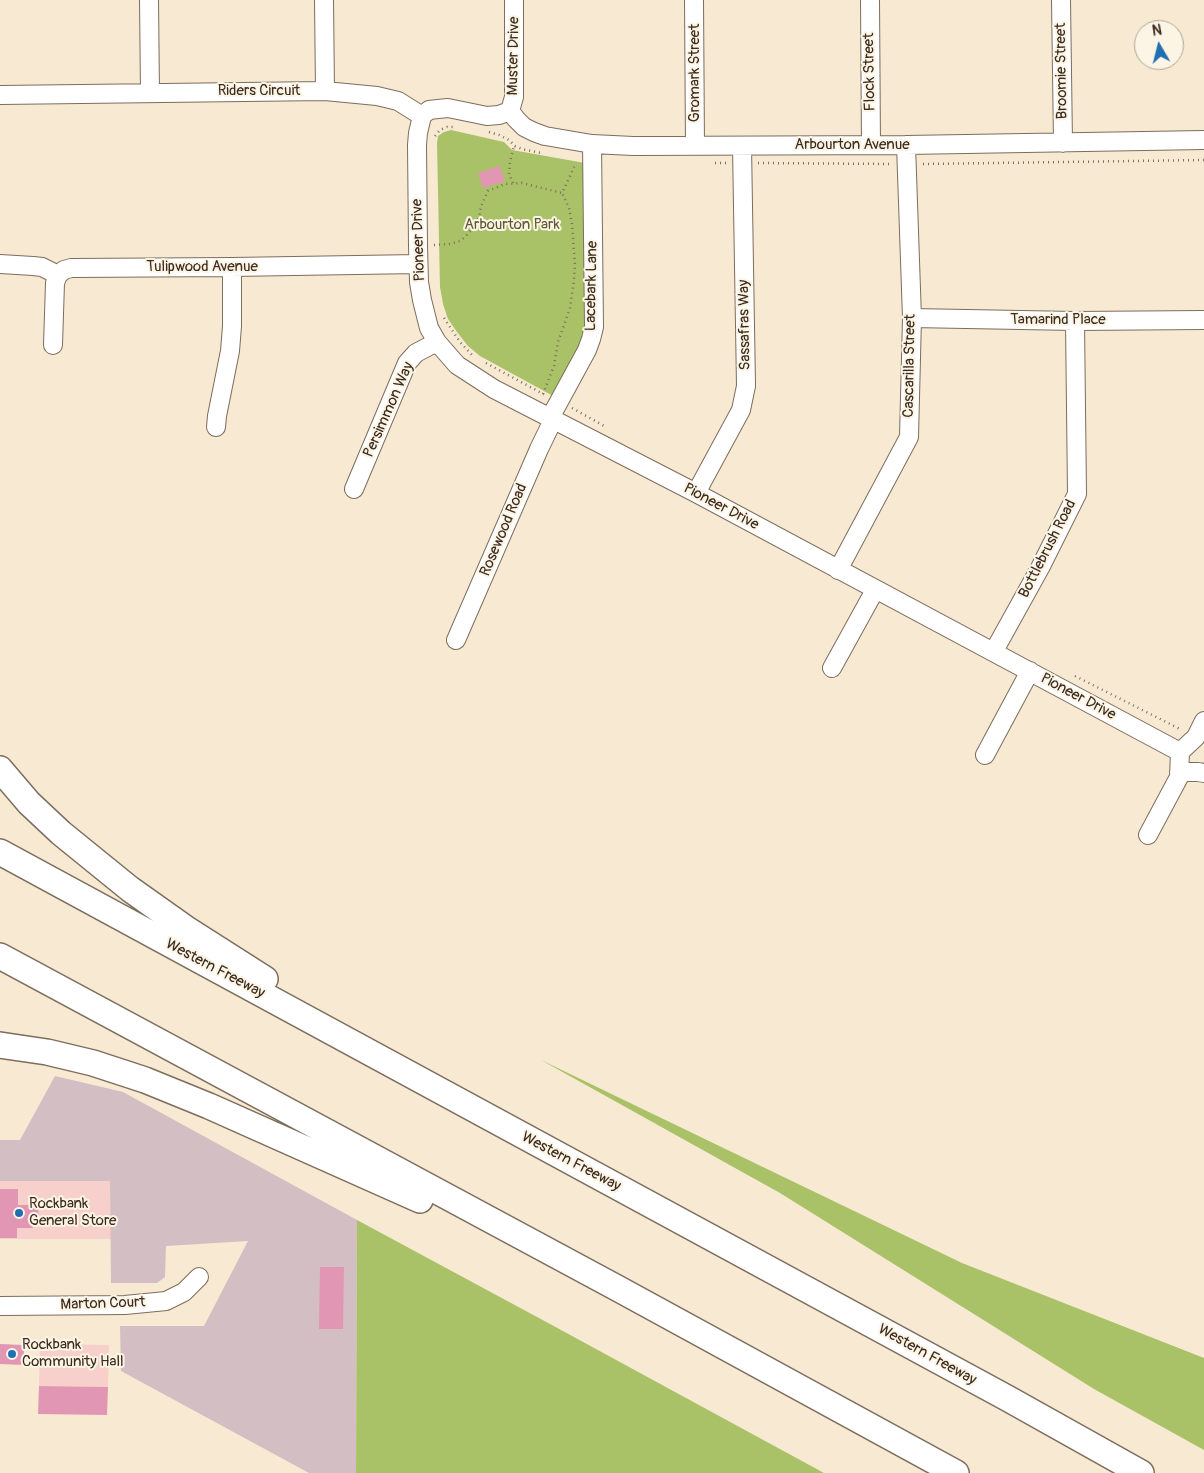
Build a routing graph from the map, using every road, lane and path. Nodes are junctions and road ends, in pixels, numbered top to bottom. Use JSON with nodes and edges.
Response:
{"nodes":[{"id":1,"x":149,"y":0,"type":"edge"},
{"id":2,"x":324,"y":0,"type":"edge"},
{"id":3,"x":514,"y":0,"type":"edge"},
{"id":4,"x":694,"y":0,"type":"edge"},
{"id":5,"x":870,"y":0,"type":"edge"},
{"id":6,"x":1061,"y":0,"type":"edge"},
{"id":7,"x":325,"y":91,"type":"junction"},
{"id":8,"x":150,"y":92,"type":"junction"},
{"id":9,"x":0,"y":95,"type":"edge"},
{"id":10,"x":510,"y":111,"type":"junction"},
{"id":11,"x":422,"y":116,"type":"junction"},
{"id":12,"x":459,"y":127,"type":"dead end"},
{"id":13,"x":435,"y":136,"type":"dead end"},
{"id":14,"x":1204,"y":140,"type":"edge"},
{"id":15,"x":1063,"y":143,"type":"junction"},
{"id":16,"x":592,"y":144,"type":"junction"},
{"id":17,"x":514,"y":145,"type":"dead end"},
{"id":18,"x":871,"y":145,"type":"junction"},
{"id":19,"x":906,"y":145,"type":"junction"},
{"id":20,"x":696,"y":146,"type":"junction"},
{"id":21,"x":742,"y":146,"type":"junction"},
{"id":22,"x":578,"y":159,"type":"dead end"},
{"id":23,"x":513,"y":183,"type":"junction"},
{"id":24,"x":562,"y":193,"type":"junction"},
{"id":25,"x":434,"y":236,"type":"dead end"},
{"id":26,"x":426,"y":246,"type":"junction"},
{"id":27,"x":0,"y":264,"type":"edge"},
{"id":28,"x":418,"y":264,"type":"junction"},
{"id":29,"x":232,"y":267,"type":"junction"},
{"id":30,"x":58,"y":274,"type":"junction"},
{"id":31,"x":442,"y":312,"type":"dead end"},
{"id":32,"x":912,"y":318,"type":"junction"},
{"id":33,"x":1075,"y":320,"type":"junction"},
{"id":34,"x":1204,"y":320,"type":"edge"},
{"id":35,"x":437,"y":342,"type":"junction"},
{"id":36,"x":53,"y":345,"type":"dead end"},
{"id":37,"x":473,"y":356,"type":"dead end"},
{"id":38,"x":480,"y":359,"type":"dead end"},
{"id":39,"x":543,"y":394,"type":"junction"},
{"id":40,"x":559,"y":402,"type":"junction"},
{"id":41,"x":552,"y":419,"type":"junction"},
{"id":42,"x":216,"y":428,"type":"dead end"},
{"id":43,"x":610,"y":429,"type":"dead end"},
{"id":44,"x":354,"y":489,"type":"dead end"},
{"id":45,"x":696,"y":493,"type":"junction"},
{"id":46,"x":838,"y":570,"type":"junction"},
{"id":47,"x":875,"y":590,"type":"junction"},
{"id":48,"x":456,"y":640,"type":"dead end"},
{"id":49,"x":994,"y":651,"type":"junction"},
{"id":50,"x":832,"y":668,"type":"dead end"},
{"id":51,"x":1030,"y":671,"type":"junction"},
{"id":52,"x":1072,"y":674,"type":"dead end"},
{"id":53,"x":1204,"y":721,"type":"edge"},
{"id":54,"x":1196,"y":737,"type":"junction"},
{"id":55,"x":1180,"y":752,"type":"junction"},
{"id":56,"x":985,"y":754,"type":"dead end"},
{"id":57,"x":0,"y":769,"type":"edge"},
{"id":58,"x":1179,"y":772,"type":"junction"},
{"id":59,"x":1204,"y":773,"type":"edge"},
{"id":60,"x":1148,"y":835,"type":"dead end"},
{"id":61,"x":0,"y":852,"type":"edge"},
{"id":62,"x":0,"y":956,"type":"edge"},
{"id":63,"x":0,"y":1045,"type":"edge"},
{"id":64,"x":632,"y":1194,"type":"junction"},
{"id":65,"x":198,"y":1277,"type":"dead end"},
{"id":66,"x":617,"y":1288,"type":"junction"},
{"id":67,"x":0,"y":1306,"type":"edge"},
{"id":68,"x":956,"y":1473,"type":"edge"},
{"id":69,"x":1142,"y":1473,"type":"edge"}],
"edges":[{"from":1,"to":8,"type":"street"},
{"from":2,"to":7,"type":"street"},
{"from":3,"to":10,"type":"street","name":"Muster Drive"},
{"from":4,"to":20,"type":"street","name":"Gromark Street"},
{"from":5,"to":18,"type":"street","name":"Flock Street"},
{"from":6,"to":15,"type":"street","name":"Broomie Street"},
{"from":7,"to":8,"type":"street","name":"Riders Circuit"},
{"from":7,"to":11,"type":"street","name":"Riders Circuit"},
{"from":8,"to":9,"type":"street","name":"Riders Circuit"},
{"from":10,"to":11,"type":"street"},
{"from":10,"to":16,"type":"street","name":"Arbourton Avenue"},
{"from":11,"to":26,"type":"street","name":"Pioneer Drive"},
{"from":12,"to":13,"type":"path"},
{"from":14,"to":15,"type":"street","name":"Arbourton Avenue"},
{"from":15,"to":19,"type":"street","name":"Arbourton Avenue"},
{"from":16,"to":20,"type":"street","name":"Arbourton Avenue"},
{"from":16,"to":40,"type":"street","name":"Lacebark Lane"},
{"from":17,"to":23,"type":"path"},
{"from":18,"to":19,"type":"street","name":"Arbourton Avenue"},
{"from":18,"to":21,"type":"street","name":"Arbourton Avenue"},
{"from":19,"to":32,"type":"street","name":"Cascarilla Street"},
{"from":20,"to":21,"type":"street","name":"Arbourton Avenue"},
{"from":21,"to":45,"type":"street","name":"Sassafras Way"},
{"from":22,"to":24,"type":"path"},
{"from":23,"to":24,"type":"path"},
{"from":23,"to":26,"type":"path"},
{"from":24,"to":39,"type":"path"},
{"from":25,"to":26,"type":"path"},
{"from":26,"to":28,"type":"street","name":"Pioneer Drive"},
{"from":27,"to":30,"type":"street"},
{"from":28,"to":29,"type":"street","name":"Tulipwood Avenue"},
{"from":28,"to":35,"type":"street","name":"Pioneer Drive"},
{"from":29,"to":30,"type":"street","name":"Tulipwood Avenue"},
{"from":29,"to":42,"type":"street"},
{"from":30,"to":36,"type":"street"},
{"from":31,"to":37,"type":"path"},
{"from":32,"to":33,"type":"street","name":"Tamarind Place"},
{"from":32,"to":46,"type":"street","name":"Cascarilla Street"},
{"from":33,"to":34,"type":"street","name":"Tamarind Place"},
{"from":33,"to":49,"type":"street","name":"Bottlebrush Road"},
{"from":35,"to":41,"type":"street","name":"Pioneer Drive"},
{"from":35,"to":44,"type":"street","name":"Persimmon Way"},
{"from":38,"to":39,"type":"path"},
{"from":39,"to":40,"type":"path"},
{"from":40,"to":41,"type":"street","name":"Lacebark Lane"},
{"from":40,"to":43,"type":"path"},
{"from":41,"to":45,"type":"street","name":"Pioneer Drive"},
{"from":41,"to":48,"type":"street","name":"Rosewood Road"},
{"from":45,"to":46,"type":"street","name":"Pioneer Drive"},
{"from":46,"to":47,"type":"street","name":"Pioneer Drive"},
{"from":47,"to":49,"type":"street","name":"Pioneer Drive"},
{"from":47,"to":50,"type":"street"},
{"from":49,"to":51,"type":"street","name":"Pioneer Drive"},
{"from":51,"to":55,"type":"street","name":"Pioneer Drive"},
{"from":51,"to":56,"type":"street"},
{"from":52,"to":54,"type":"path"},
{"from":53,"to":54,"type":"street"},
{"from":54,"to":55,"type":"street"},
{"from":55,"to":58,"type":"street"},
{"from":57,"to":64,"type":"highway"},
{"from":58,"to":59,"type":"street"},
{"from":58,"to":60,"type":"street"},
{"from":61,"to":64,"type":"highway","name":"Western Freeway"},
{"from":62,"to":66,"type":"highway"},
{"from":63,"to":66,"type":"highway"},
{"from":64,"to":69,"type":"highway","name":"Western Freeway"},
{"from":65,"to":67,"type":"street","name":"Marton Court"},
{"from":66,"to":68,"type":"highway"}]}
